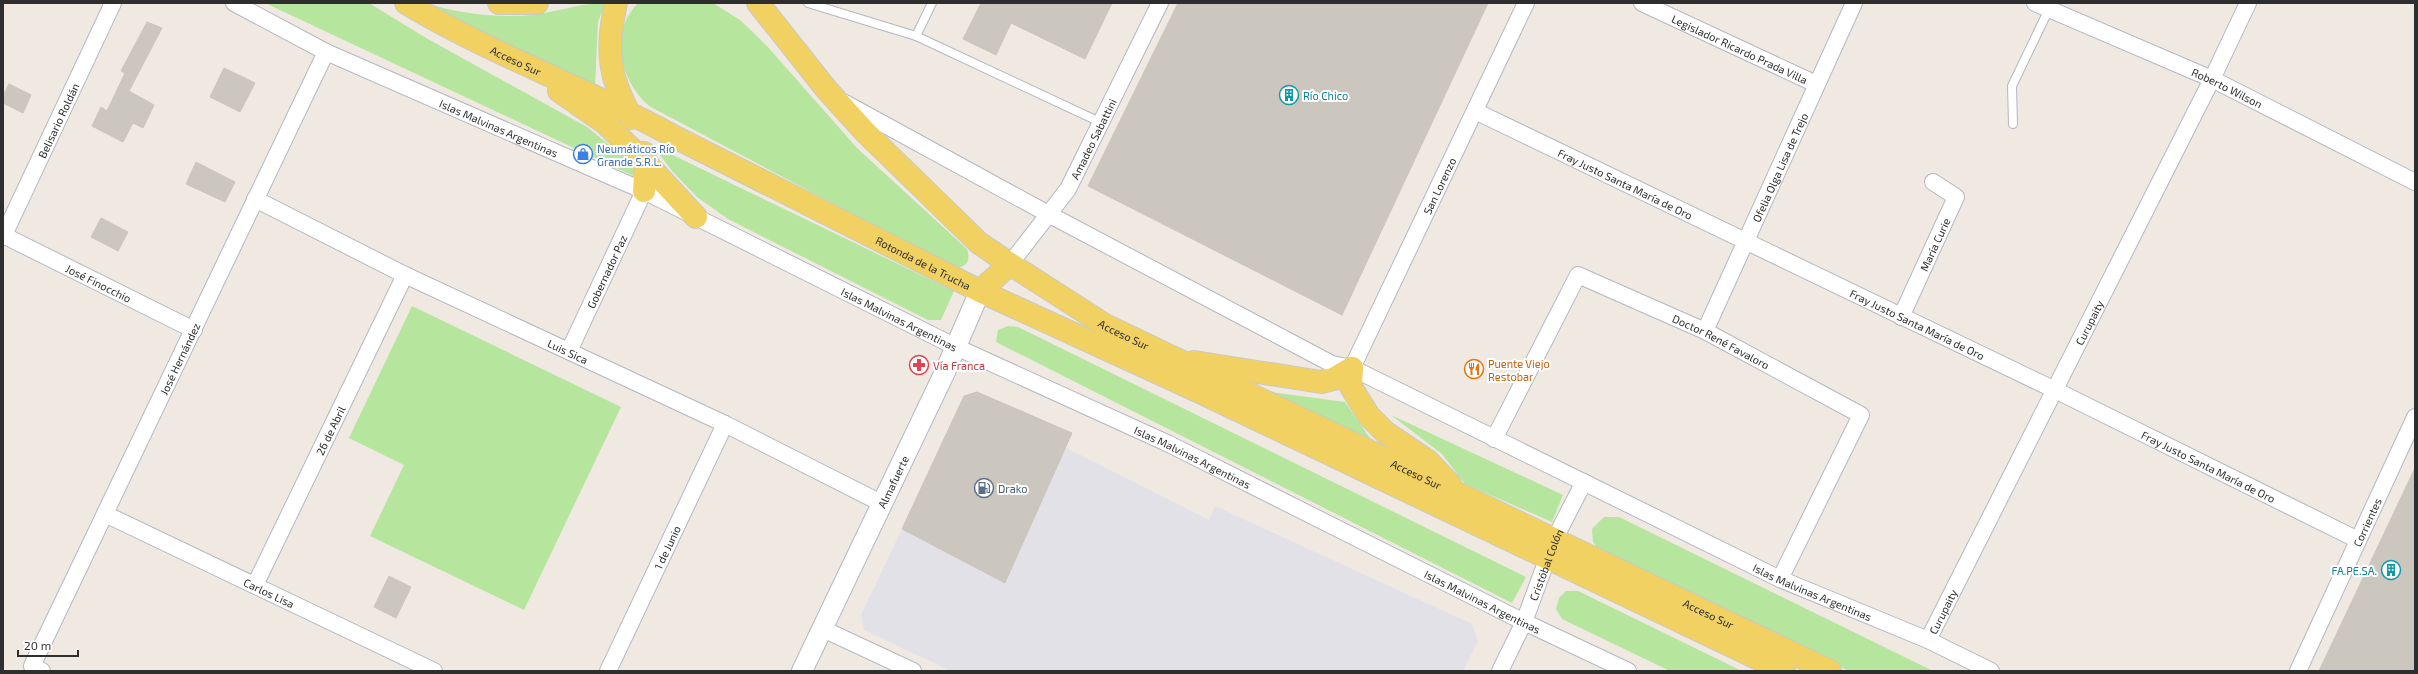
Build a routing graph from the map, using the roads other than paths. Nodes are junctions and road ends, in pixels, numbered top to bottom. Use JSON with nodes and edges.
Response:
{"nodes":[{"id":1,"x":113,"y":3,"type":"edge"},
{"id":2,"x":234,"y":3,"type":"edge"},
{"id":3,"x":406,"y":3,"type":"edge"},
{"id":4,"x":499,"y":3,"type":"edge"},
{"id":5,"x":536,"y":3,"type":"edge"},
{"id":6,"x":616,"y":3,"type":"edge"},
{"id":7,"x":758,"y":3,"type":"edge"},
{"id":8,"x":808,"y":3,"type":"edge"},
{"id":9,"x":932,"y":3,"type":"edge"},
{"id":10,"x":1160,"y":3,"type":"edge"},
{"id":11,"x":1526,"y":3,"type":"edge"},
{"id":12,"x":1642,"y":3,"type":"edge"},
{"id":13,"x":1854,"y":3,"type":"edge"},
{"id":14,"x":2248,"y":3,"type":"edge"},
{"id":15,"x":2045,"y":5,"type":"edge"},
{"id":16,"x":916,"y":36,"type":"junction"},
{"id":17,"x":326,"y":52,"type":"junction"},
{"id":18,"x":518,"y":62,"type":"junction"},
{"id":19,"x":2212,"y":79,"type":"junction"},
{"id":20,"x":1816,"y":84,"type":"junction"},
{"id":21,"x":827,"y":90,"type":"junction"},
{"id":22,"x":628,"y":111,"type":"junction"},
{"id":23,"x":1475,"y":111,"type":"junction"},
{"id":24,"x":1102,"y":123,"type":"junction"},
{"id":25,"x":2013,"y":124,"type":"dead end"},
{"id":26,"x":646,"y":163,"type":"junction"},
{"id":27,"x":1933,"y":182,"type":"dead end"},
{"id":28,"x":2415,"y":182,"type":"edge"},
{"id":29,"x":644,"y":191,"type":"junction"},
{"id":30,"x":255,"y":200,"type":"junction"},
{"id":31,"x":1050,"y":215,"type":"junction"},
{"id":32,"x":696,"y":217,"type":"junction"},
{"id":33,"x":3,"y":236,"type":"edge"},
{"id":34,"x":1744,"y":241,"type":"junction"},
{"id":35,"x":1010,"y":264,"type":"junction"},
{"id":36,"x":405,"y":275,"type":"junction"},
{"id":37,"x":980,"y":291,"type":"junction"},
{"id":38,"x":1901,"y":317,"type":"junction"},
{"id":39,"x":194,"y":330,"type":"junction"},
{"id":40,"x":1704,"y":331,"type":"junction"},
{"id":41,"x":956,"y":347,"type":"junction"},
{"id":42,"x":569,"y":351,"type":"junction"},
{"id":43,"x":1181,"y":361,"type":"junction"},
{"id":44,"x":1352,"y":368,"type":"junction"},
{"id":45,"x":2055,"y":390,"type":"junction"},
{"id":46,"x":2415,"y":417,"type":"edge"},
{"id":47,"x":726,"y":424,"type":"junction"},
{"id":48,"x":1494,"y":439,"type":"junction"},
{"id":49,"x":1584,"y":482,"type":"junction"},
{"id":50,"x":1457,"y":492,"type":"junction"},
{"id":51,"x":881,"y":503,"type":"junction"},
{"id":52,"x":105,"y":514,"type":"junction"},
{"id":53,"x":2358,"y":540,"type":"junction"},
{"id":54,"x":1551,"y":548,"type":"junction"},
{"id":55,"x":1780,"y":579,"type":"junction"},
{"id":56,"x":255,"y":585,"type":"junction"},
{"id":57,"x":1524,"y":622,"type":"junction"},
{"id":58,"x":823,"y":629,"type":"junction"},
{"id":59,"x":1928,"y":640,"type":"junction"},
{"id":60,"x":411,"y":666,"type":"edge"},
{"id":61,"x":37,"y":668,"type":"edge"},
{"id":62,"x":434,"y":671,"type":"edge"},
{"id":63,"x":608,"y":671,"type":"edge"},
{"id":64,"x":802,"y":671,"type":"edge"},
{"id":65,"x":913,"y":671,"type":"edge"},
{"id":66,"x":1500,"y":671,"type":"edge"},
{"id":67,"x":1628,"y":671,"type":"edge"},
{"id":68,"x":1784,"y":671,"type":"edge"},
{"id":69,"x":1830,"y":671,"type":"edge"},
{"id":70,"x":1991,"y":671,"type":"edge"},
{"id":71,"x":2298,"y":671,"type":"edge"}],
"edges":[{"from":1,"to":33,"type":"street","name":"Belisario Roldán"},
{"from":2,"to":17,"type":"street","name":"Islas Malvinas Argentinas"},
{"from":3,"to":18,"type":"main road","name":"Acceso Sur"},
{"from":4,"to":5,"type":"main road"},
{"from":6,"to":22,"type":"main road"},
{"from":7,"to":21,"type":"main road"},
{"from":8,"to":16,"type":"lane"},
{"from":9,"to":16,"type":"lane"},
{"from":10,"to":24,"type":"street","name":"Amadeo Sabattini"},
{"from":11,"to":23,"type":"street","name":"San Lorenzo"},
{"from":12,"to":20,"type":"street","name":"Legislador Ricardo Prada Villa"},
{"from":13,"to":20,"type":"street","name":"Ofelia Olga Lisa de Trejo"},
{"from":14,"to":19,"type":"street","name":"Curupaity"},
{"from":15,"to":19,"type":"street","name":"Roberto Wilson"},
{"from":15,"to":25,"type":"lane"},
{"from":16,"to":24,"type":"lane"},
{"from":17,"to":29,"type":"street","name":"Islas Malvinas Argentinas"},
{"from":17,"to":30,"type":"street","name":"José Hernández"},
{"from":18,"to":22,"type":"main road","name":"Acceso Sur"},
{"from":18,"to":26,"type":"main road"},
{"from":19,"to":28,"type":"street","name":"Roberto Wilson"},
{"from":19,"to":45,"type":"street","name":"Curupaity"},
{"from":20,"to":34,"type":"street","name":"Ofelia Olga Lisa de Trejo"},
{"from":21,"to":31,"type":"street","name":"Islas Malvinas Argentinas"},
{"from":21,"to":35,"type":"main road"},
{"from":22,"to":26,"type":"main road"},
{"from":22,"to":37,"type":"main road","name":"Rotonda de la Trucha"},
{"from":23,"to":34,"type":"street","name":"Fray Justo Santa María de Oro"},
{"from":23,"to":44,"type":"street","name":"San Lorenzo"},
{"from":24,"to":31,"type":"street","name":"Amadeo Sabattini"},
{"from":26,"to":29,"type":"main road"},
{"from":26,"to":32,"type":"main road"},
{"from":27,"to":38,"type":"street","name":"María Curie"},
{"from":29,"to":32,"type":"street","name":"Islas Malvinas Argentinas"},
{"from":29,"to":42,"type":"street","name":"Gobernador Paz"},
{"from":30,"to":36,"type":"street","name":"Luis Sica"},
{"from":30,"to":39,"type":"street","name":"José Hernández"},
{"from":31,"to":35,"type":"street","name":"Amadeo Sabattini"},
{"from":31,"to":44,"type":"street","name":"Islas Malvinas Argentinas"},
{"from":32,"to":41,"type":"street","name":"Islas Malvinas Argentinas"},
{"from":33,"to":39,"type":"street","name":"José Finocchio"},
{"from":34,"to":38,"type":"street","name":"Fray Justo Santa María de Oro"},
{"from":34,"to":40,"type":"street","name":"Ofelia Olga Lisa de Trejo"},
{"from":35,"to":37,"type":"main road","name":"Rotonda de la Trucha"},
{"from":35,"to":43,"type":"main road","name":"Acceso Sur"},
{"from":36,"to":42,"type":"street","name":"Luis Sica"},
{"from":36,"to":56,"type":"street","name":"26 de Abril"},
{"from":37,"to":41,"type":"street","name":"Almafuerte"},
{"from":37,"to":54,"type":"main road","name":"Acceso Sur"},
{"from":38,"to":45,"type":"street","name":"Fray Justo Santa María de Oro"},
{"from":39,"to":52,"type":"street","name":"José Hernández"},
{"from":40,"to":48,"type":"street","name":"Doctor René Favaloro"},
{"from":40,"to":55,"type":"street","name":"Doctor René Favaloro"},
{"from":41,"to":51,"type":"street","name":"Almafuerte"},
{"from":41,"to":57,"type":"street","name":"Islas Malvinas Argentinas"},
{"from":42,"to":47,"type":"street","name":"Luis Sica"},
{"from":43,"to":44,"type":"main road"},
{"from":43,"to":50,"type":"main road","name":"Acceso Sur"},
{"from":44,"to":48,"type":"street","name":"Islas Malvinas Argentinas"},
{"from":44,"to":50,"type":"main road"},
{"from":45,"to":53,"type":"street","name":"Fray Justo Santa María de Oro"},
{"from":45,"to":59,"type":"street","name":"Curupaity"},
{"from":46,"to":53,"type":"street","name":"Corrientes"},
{"from":47,"to":51,"type":"street","name":"Luis Sica"},
{"from":47,"to":63,"type":"street","name":"1 de Junio"},
{"from":48,"to":49,"type":"street","name":"Islas Malvinas Argentinas"},
{"from":49,"to":54,"type":"street","name":"Cristóbal Colón"},
{"from":49,"to":55,"type":"street","name":"Islas Malvinas Argentinas"},
{"from":50,"to":54,"type":"main road","name":"Acceso Sur"},
{"from":51,"to":58,"type":"street","name":"Almafuerte"},
{"from":52,"to":56,"type":"street","name":"Carlos Lisa"},
{"from":52,"to":61,"type":"street","name":"José Hernández"},
{"from":53,"to":71,"type":"street","name":"Corrientes"},
{"from":54,"to":57,"type":"street","name":"Cristóbal Colón"},
{"from":54,"to":68,"type":"main road","name":"Acceso Sur"},
{"from":54,"to":69,"type":"main road","name":"Acceso Sur"},
{"from":55,"to":59,"type":"street","name":"Islas Malvinas Argentinas"},
{"from":56,"to":60,"type":"street","name":"Carlos Lisa"},
{"from":57,"to":66,"type":"street","name":"Cristóbal Colón"},
{"from":57,"to":67,"type":"street","name":"Islas Malvinas Argentinas"},
{"from":58,"to":64,"type":"street","name":"Almafuerte"},
{"from":58,"to":65,"type":"street"},
{"from":59,"to":70,"type":"street","name":"Islas Malvinas Argentinas"},
{"from":60,"to":62,"type":"street","name":"Carlos Lisa"}]}
